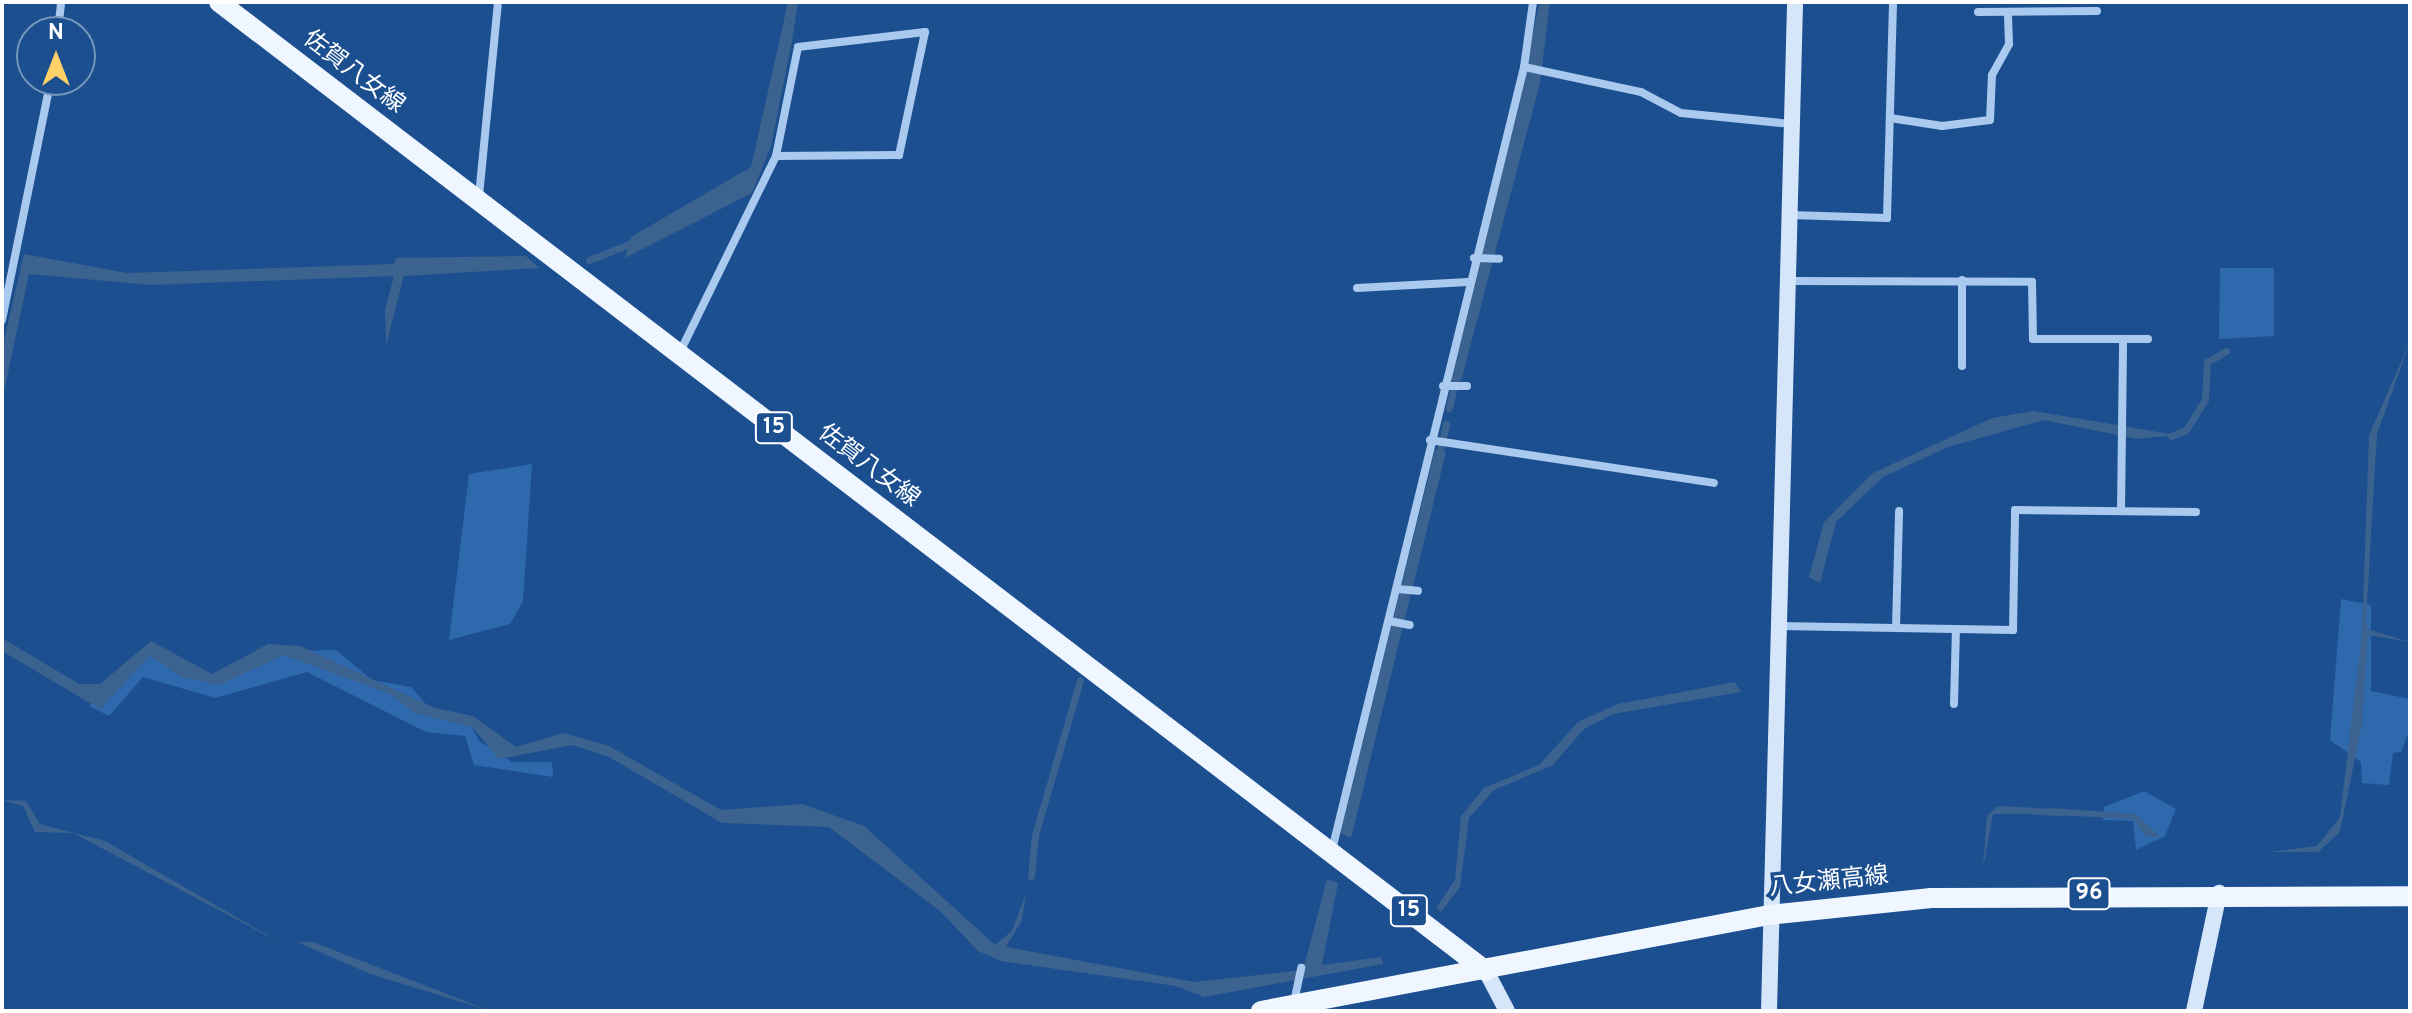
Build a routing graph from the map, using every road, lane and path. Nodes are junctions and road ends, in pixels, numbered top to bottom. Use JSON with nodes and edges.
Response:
{"nodes":[{"id":1,"x":219,"y":2,"type":"edge"},
{"id":2,"x":498,"y":2,"type":"edge"},
{"id":3,"x":1533,"y":2,"type":"edge"},
{"id":4,"x":1795,"y":2,"type":"edge"},
{"id":5,"x":1893,"y":2,"type":"edge"},
{"id":6,"x":2097,"y":11,"type":"dead end"},
{"id":7,"x":1978,"y":12,"type":"dead end"},
{"id":8,"x":2008,"y":12,"type":"junction"},
{"id":9,"x":1524,"y":67,"type":"junction"},
{"id":10,"x":48,"y":96,"type":"edge"},
{"id":11,"x":1890,"y":118,"type":"junction"},
{"id":12,"x":1792,"y":124,"type":"junction"},
{"id":13,"x":776,"y":156,"type":"junction"},
{"id":14,"x":478,"y":201,"type":"junction"},
{"id":15,"x":1790,"y":215,"type":"junction"},
{"id":16,"x":1474,"y":258,"type":"junction"},
{"id":17,"x":1499,"y":259,"type":"dead end"},
{"id":18,"x":1962,"y":280,"type":"junction"},
{"id":19,"x":1788,"y":281,"type":"junction"},
{"id":20,"x":1468,"y":282,"type":"junction"},
{"id":21,"x":1357,"y":288,"type":"dead end"},
{"id":22,"x":2,"y":320,"type":"edge"},
{"id":23,"x":2123,"y":339,"type":"junction"},
{"id":24,"x":2148,"y":339,"type":"dead end"},
{"id":25,"x":679,"y":354,"type":"junction"},
{"id":26,"x":1962,"y":366,"type":"dead end"},
{"id":27,"x":1443,"y":386,"type":"junction"},
{"id":28,"x":1467,"y":386,"type":"dead end"},
{"id":29,"x":1430,"y":440,"type":"junction"},
{"id":30,"x":1714,"y":483,"type":"dead end"},
{"id":31,"x":1899,"y":511,"type":"dead end"},
{"id":32,"x":2121,"y":511,"type":"junction"},
{"id":33,"x":2196,"y":512,"type":"dead end"},
{"id":34,"x":1397,"y":589,"type":"junction"},
{"id":35,"x":1418,"y":591,"type":"dead end"},
{"id":36,"x":1389,"y":621,"type":"junction"},
{"id":37,"x":1410,"y":625,"type":"dead end"},
{"id":38,"x":1778,"y":626,"type":"junction"},
{"id":39,"x":1896,"y":628,"type":"junction"},
{"id":40,"x":1956,"y":629,"type":"junction"},
{"id":41,"x":1954,"y":704,"type":"dead end"},
{"id":42,"x":1332,"y":851,"type":"junction"},
{"id":43,"x":2219,"y":893,"type":"junction"},
{"id":44,"x":2410,"y":896,"type":"edge"},
{"id":45,"x":1769,"y":915,"type":"junction"},
{"id":46,"x":1301,"y":968,"type":"dead end"},
{"id":47,"x":1486,"y":971,"type":"junction"},
{"id":48,"x":1293,"y":1008,"type":"edge"},
{"id":49,"x":1261,"y":1011,"type":"edge"},
{"id":50,"x":1507,"y":1011,"type":"edge"},
{"id":51,"x":1769,"y":1011,"type":"edge"},
{"id":52,"x":2194,"y":1011,"type":"edge"}],
"edges":[{"from":1,"to":14,"type":"main road","name":"佐賀八女線","number":"15"},
{"from":2,"to":14,"type":"street"},
{"from":3,"to":9,"type":"street"},
{"from":4,"to":12,"type":"street"},
{"from":5,"to":11,"type":"street"},
{"from":6,"to":8,"type":"street"},
{"from":7,"to":8,"type":"street"},
{"from":8,"to":11,"type":"street"},
{"from":9,"to":12,"type":"street"},
{"from":9,"to":16,"type":"street"},
{"from":10,"to":22,"type":"street"},
{"from":11,"to":15,"type":"street"},
{"from":12,"to":15,"type":"street"},
{"from":13,"to":13,"type":"street"},
{"from":13,"to":25,"type":"street"},
{"from":14,"to":25,"type":"main road","name":"佐賀八女線","number":"15"},
{"from":15,"to":19,"type":"street"},
{"from":16,"to":17,"type":"street"},
{"from":16,"to":20,"type":"street"},
{"from":18,"to":19,"type":"street"},
{"from":18,"to":23,"type":"street"},
{"from":18,"to":26,"type":"street"},
{"from":19,"to":38,"type":"street"},
{"from":20,"to":21,"type":"street"},
{"from":20,"to":27,"type":"street"},
{"from":23,"to":24,"type":"street"},
{"from":23,"to":32,"type":"street"},
{"from":25,"to":42,"type":"main road","name":"佐賀八女線","number":"15"},
{"from":27,"to":28,"type":"street"},
{"from":27,"to":29,"type":"street"},
{"from":29,"to":30,"type":"street"},
{"from":29,"to":34,"type":"street"},
{"from":31,"to":39,"type":"street"},
{"from":32,"to":33,"type":"street"},
{"from":32,"to":40,"type":"street"},
{"from":34,"to":35,"type":"street"},
{"from":34,"to":36,"type":"street"},
{"from":36,"to":37,"type":"street"},
{"from":36,"to":42,"type":"street"},
{"from":38,"to":39,"type":"street"},
{"from":38,"to":45,"type":"street"},
{"from":39,"to":40,"type":"street"},
{"from":40,"to":41,"type":"street"},
{"from":42,"to":47,"type":"main road","name":"佐賀八女線","number":"15"},
{"from":43,"to":44,"type":"main road","name":"八女瀬高線","number":"96"},
{"from":43,"to":45,"type":"main road","name":"八女瀬高線","number":"96"},
{"from":43,"to":52,"type":"street"},
{"from":45,"to":47,"type":"main road","name":"八女瀬高線","number":"96"},
{"from":45,"to":51,"type":"street"},
{"from":46,"to":48,"type":"street"},
{"from":47,"to":48,"type":"main road","name":"八女瀬高線","number":"96"},
{"from":47,"to":50,"type":"street"},
{"from":48,"to":49,"type":"main road","name":"八女瀬高線","number":"96"}]}
